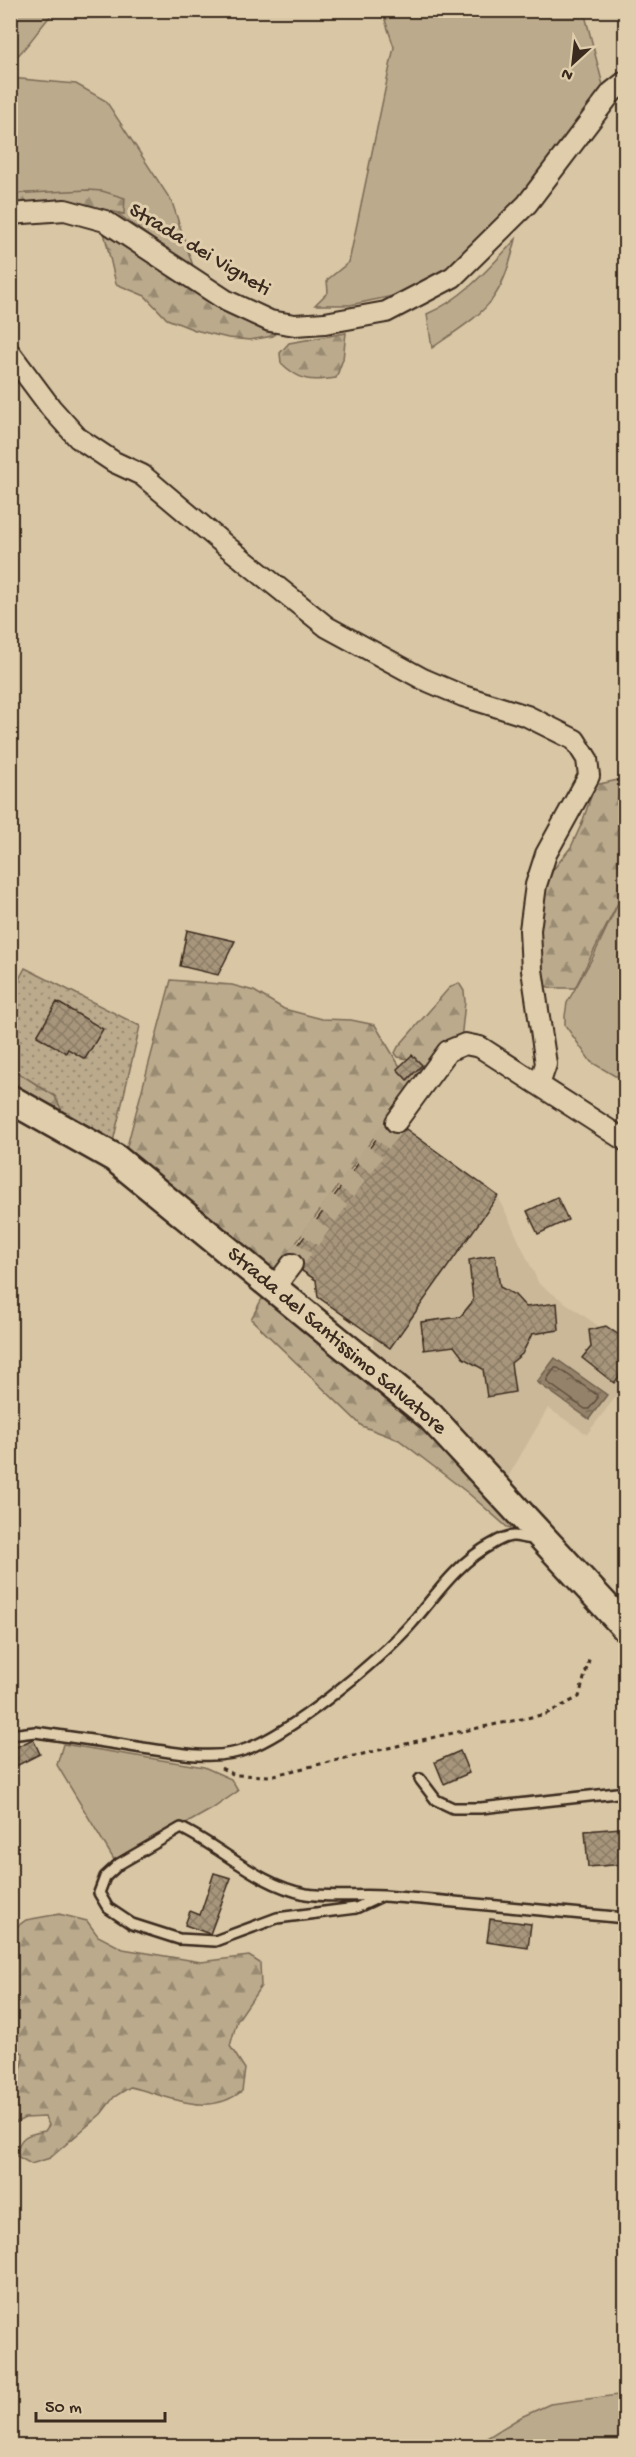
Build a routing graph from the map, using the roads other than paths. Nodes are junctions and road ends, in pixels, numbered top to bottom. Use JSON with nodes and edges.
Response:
{"nodes":[{"id":1,"x":626,"y":81,"type":"edge"},
{"id":2,"x":10,"y":214,"type":"edge"},
{"id":3,"x":10,"y":353,"type":"edge"},
{"id":4,"x":539,"y":1085,"type":"junction"},
{"id":5,"x":10,"y":1099,"type":"edge"},
{"id":6,"x":396,"y":1122,"type":"tunnel mouth"},
{"id":7,"x":626,"y":1141,"type":"edge"},
{"id":8,"x":292,"y":1264,"type":"tunnel mouth"},
{"id":9,"x":274,"y":1288,"type":"junction"},
{"id":10,"x":540,"y":1536,"type":"junction"},
{"id":11,"x":626,"y":1628,"type":"edge"},
{"id":12,"x":10,"y":1735,"type":"edge"},
{"id":13,"x":420,"y":1779,"type":"dead end"},
{"id":14,"x":626,"y":1792,"type":"edge"},
{"id":15,"x":382,"y":1896,"type":"junction"},
{"id":16,"x":626,"y":1918,"type":"edge"}],
"edges":[{"from":1,"to":2,"type":"street","name":"Strada dei Vigneti"},
{"from":3,"to":4,"type":"street"},
{"from":4,"to":6,"type":"street"},
{"from":4,"to":7,"type":"street"},
{"from":5,"to":9,"type":"street","name":"Strada del Santissimo Salvatore"},
{"from":8,"to":9,"type":"street"},
{"from":9,"to":10,"type":"street","name":"Strada del Santissimo Salvatore"},
{"from":10,"to":11,"type":"street","name":"Strada del Santissimo Salvatore"},
{"from":10,"to":12,"type":"lane"},
{"from":13,"to":14,"type":"lane"},
{"from":15,"to":15,"type":"lane"},
{"from":15,"to":16,"type":"lane"}]}
